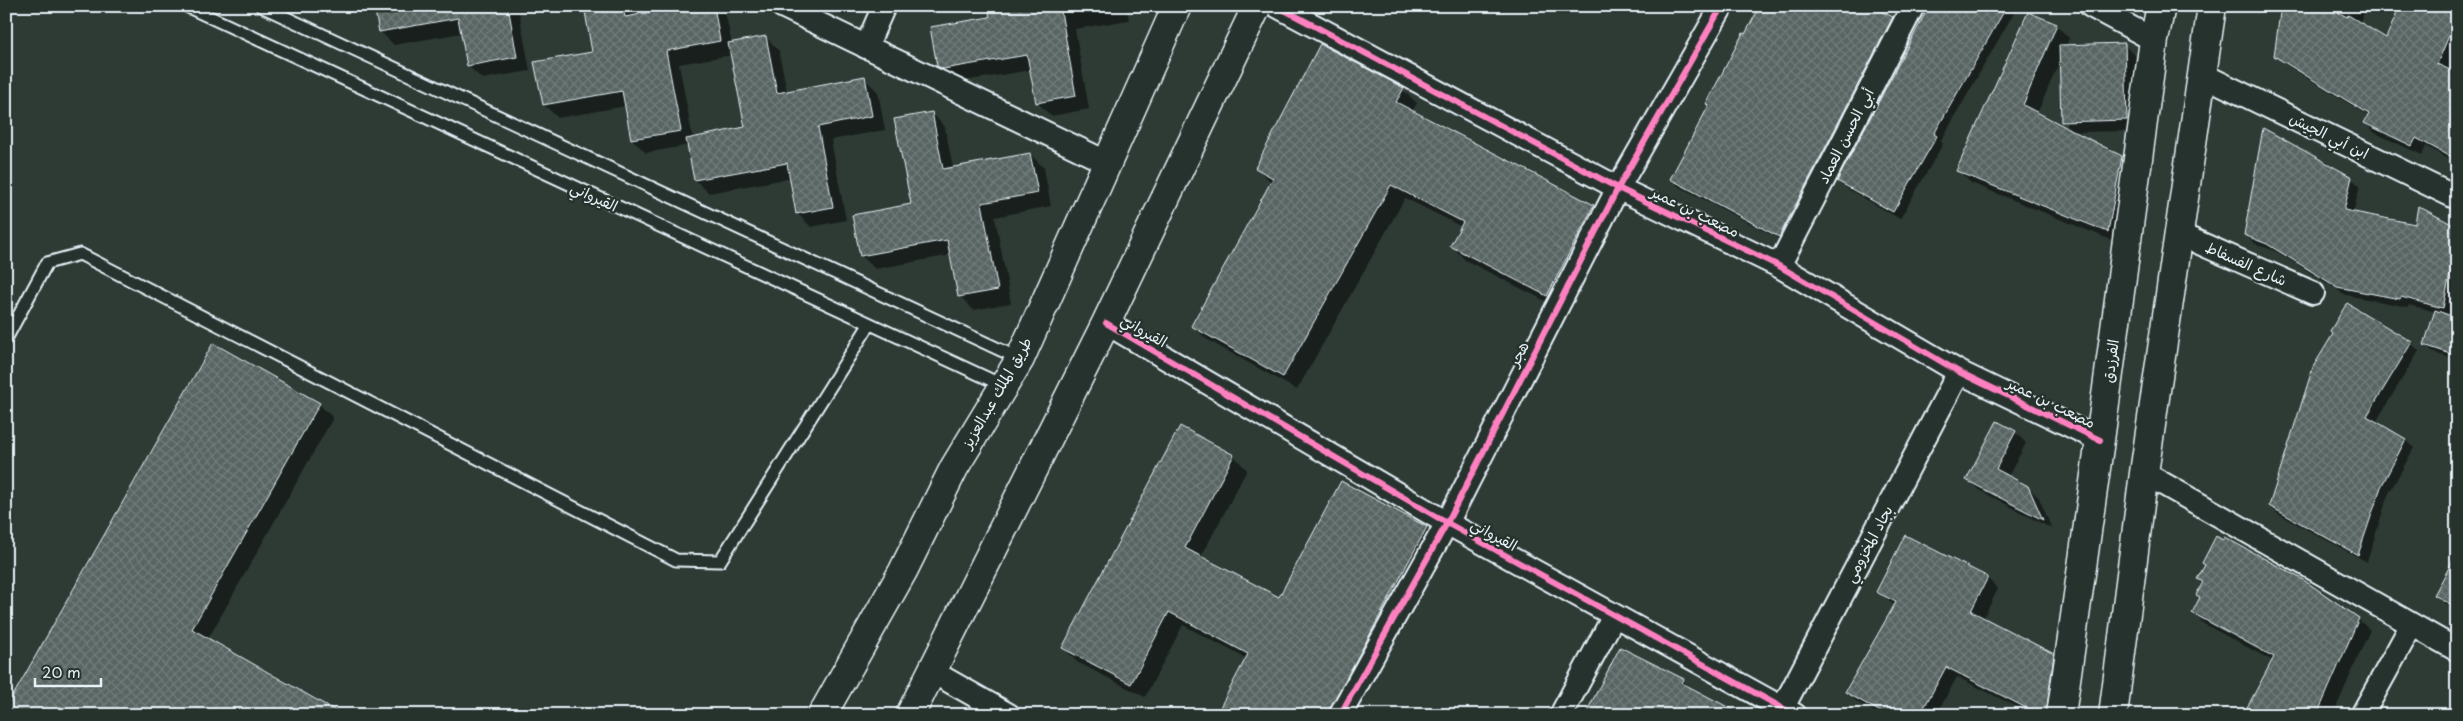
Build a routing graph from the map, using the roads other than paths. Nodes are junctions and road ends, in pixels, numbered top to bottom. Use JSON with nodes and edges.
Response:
{"nodes":[{"id":1,"x":186,"y":6,"type":"edge"},
{"id":2,"x":261,"y":6,"type":"edge"},
{"id":3,"x":782,"y":6,"type":"edge"},
{"id":4,"x":884,"y":6,"type":"edge"},
{"id":5,"x":1177,"y":6,"type":"edge"},
{"id":6,"x":1257,"y":6,"type":"edge"},
{"id":7,"x":1277,"y":6,"type":"edge"},
{"id":8,"x":1722,"y":6,"type":"edge"},
{"id":9,"x":1913,"y":6,"type":"edge"},
{"id":10,"x":2091,"y":6,"type":"edge"},
{"id":11,"x":2161,"y":6,"type":"edge"},
{"id":12,"x":2212,"y":6,"type":"edge"},
{"id":13,"x":2154,"y":40,"type":"junction"},
{"id":14,"x":866,"y":47,"type":"junction"},
{"id":15,"x":2201,"y":74,"type":"junction"},
{"id":16,"x":1108,"y":163,"type":"junction"},
{"id":17,"x":1618,"y":188,"type":"junction"},
{"id":18,"x":2457,"y":198,"type":"edge"},
{"id":19,"x":2179,"y":234,"type":"junction"},
{"id":20,"x":1779,"y":266,"type":"junction"},
{"id":21,"x":2313,"y":293,"type":"dead end"},
{"id":22,"x":1106,"y":323,"type":"junction"},
{"id":23,"x":869,"y":325,"type":"junction"},
{"id":24,"x":6,"y":339,"type":"edge"},
{"id":25,"x":1020,"y":358,"type":"junction"},
{"id":26,"x":1959,"y":372,"type":"junction"},
{"id":27,"x":1004,"y":386,"type":"junction"},
{"id":28,"x":2100,"y":440,"type":"junction"},
{"id":29,"x":2144,"y":472,"type":"junction"},
{"id":30,"x":1448,"y":523,"type":"junction"},
{"id":31,"x":1614,"y":616,"type":"junction"},
{"id":32,"x":2411,"y":626,"type":"junction"},
{"id":33,"x":2457,"y":650,"type":"edge"},
{"id":34,"x":933,"y":672,"type":"junction"},
{"id":35,"x":1786,"y":712,"type":"edge"},
{"id":36,"x":822,"y":715,"type":"edge"},
{"id":37,"x":910,"y":715,"type":"edge"},
{"id":38,"x":1009,"y":715,"type":"edge"},
{"id":39,"x":1340,"y":715,"type":"edge"},
{"id":40,"x":1560,"y":715,"type":"edge"},
{"id":41,"x":2060,"y":715,"type":"edge"},
{"id":42,"x":2113,"y":715,"type":"edge"},
{"id":43,"x":2362,"y":715,"type":"edge"}],
"edges":[{"from":1,"to":23,"type":"lane","name":"القيرواني"},
{"from":2,"to":25,"type":"lane"},
{"from":3,"to":14,"type":"street"},
{"from":4,"to":14,"type":"street"},
{"from":5,"to":16,"type":"main road","name":"طريق الملك عبدالعزيز"},
{"from":6,"to":22,"type":"main road"},
{"from":7,"to":17,"type":"street","name":"مصعب بن عمير"},
{"from":8,"to":17,"type":"street","name":"هجر"},
{"from":9,"to":20,"type":"street","name":"أبي الحسن العماد"},
{"from":10,"to":13,"type":"street"},
{"from":11,"to":13,"type":"main road","name":"الفرزدق"},
{"from":12,"to":15,"type":"main road"},
{"from":13,"to":28,"type":"main road","name":"الفرزدق"},
{"from":14,"to":16,"type":"street"},
{"from":15,"to":18,"type":"street","name":"ابن أبي الجيش"},
{"from":15,"to":19,"type":"main road"},
{"from":16,"to":25,"type":"main road","name":"طريق الملك عبدالعزيز"},
{"from":17,"to":20,"type":"street","name":"مصعب بن عمير"},
{"from":17,"to":30,"type":"street","name":"هجر"},
{"from":19,"to":21,"type":"street","name":"شارع الفسفاط"},
{"from":19,"to":29,"type":"main road"},
{"from":20,"to":26,"type":"street","name":"مصعب بن عمير"},
{"from":22,"to":30,"type":"street","name":"القيرواني"},
{"from":22,"to":34,"type":"main road"},
{"from":23,"to":24,"type":"lane"},
{"from":23,"to":27,"type":"lane","name":"القيرواني"},
{"from":25,"to":27,"type":"main road","name":"طريق الملك عبدالعزيز"},
{"from":26,"to":28,"type":"street","name":"مصعب بن عمير"},
{"from":26,"to":35,"type":"street","name":"بجاد المخزومي"},
{"from":27,"to":36,"type":"main road","name":"طريق الملك عبدالعزيز"},
{"from":28,"to":41,"type":"main road","name":"الفرزدق"},
{"from":29,"to":32,"type":"street"},
{"from":29,"to":42,"type":"main road"},
{"from":30,"to":31,"type":"street","name":"القيرواني"},
{"from":30,"to":39,"type":"street","name":"هجر"},
{"from":31,"to":35,"type":"street","name":"القيرواني"},
{"from":31,"to":40,"type":"street"},
{"from":32,"to":33,"type":"street"},
{"from":32,"to":43,"type":"street"},
{"from":34,"to":37,"type":"main road"},
{"from":34,"to":38,"type":"street"}]}
